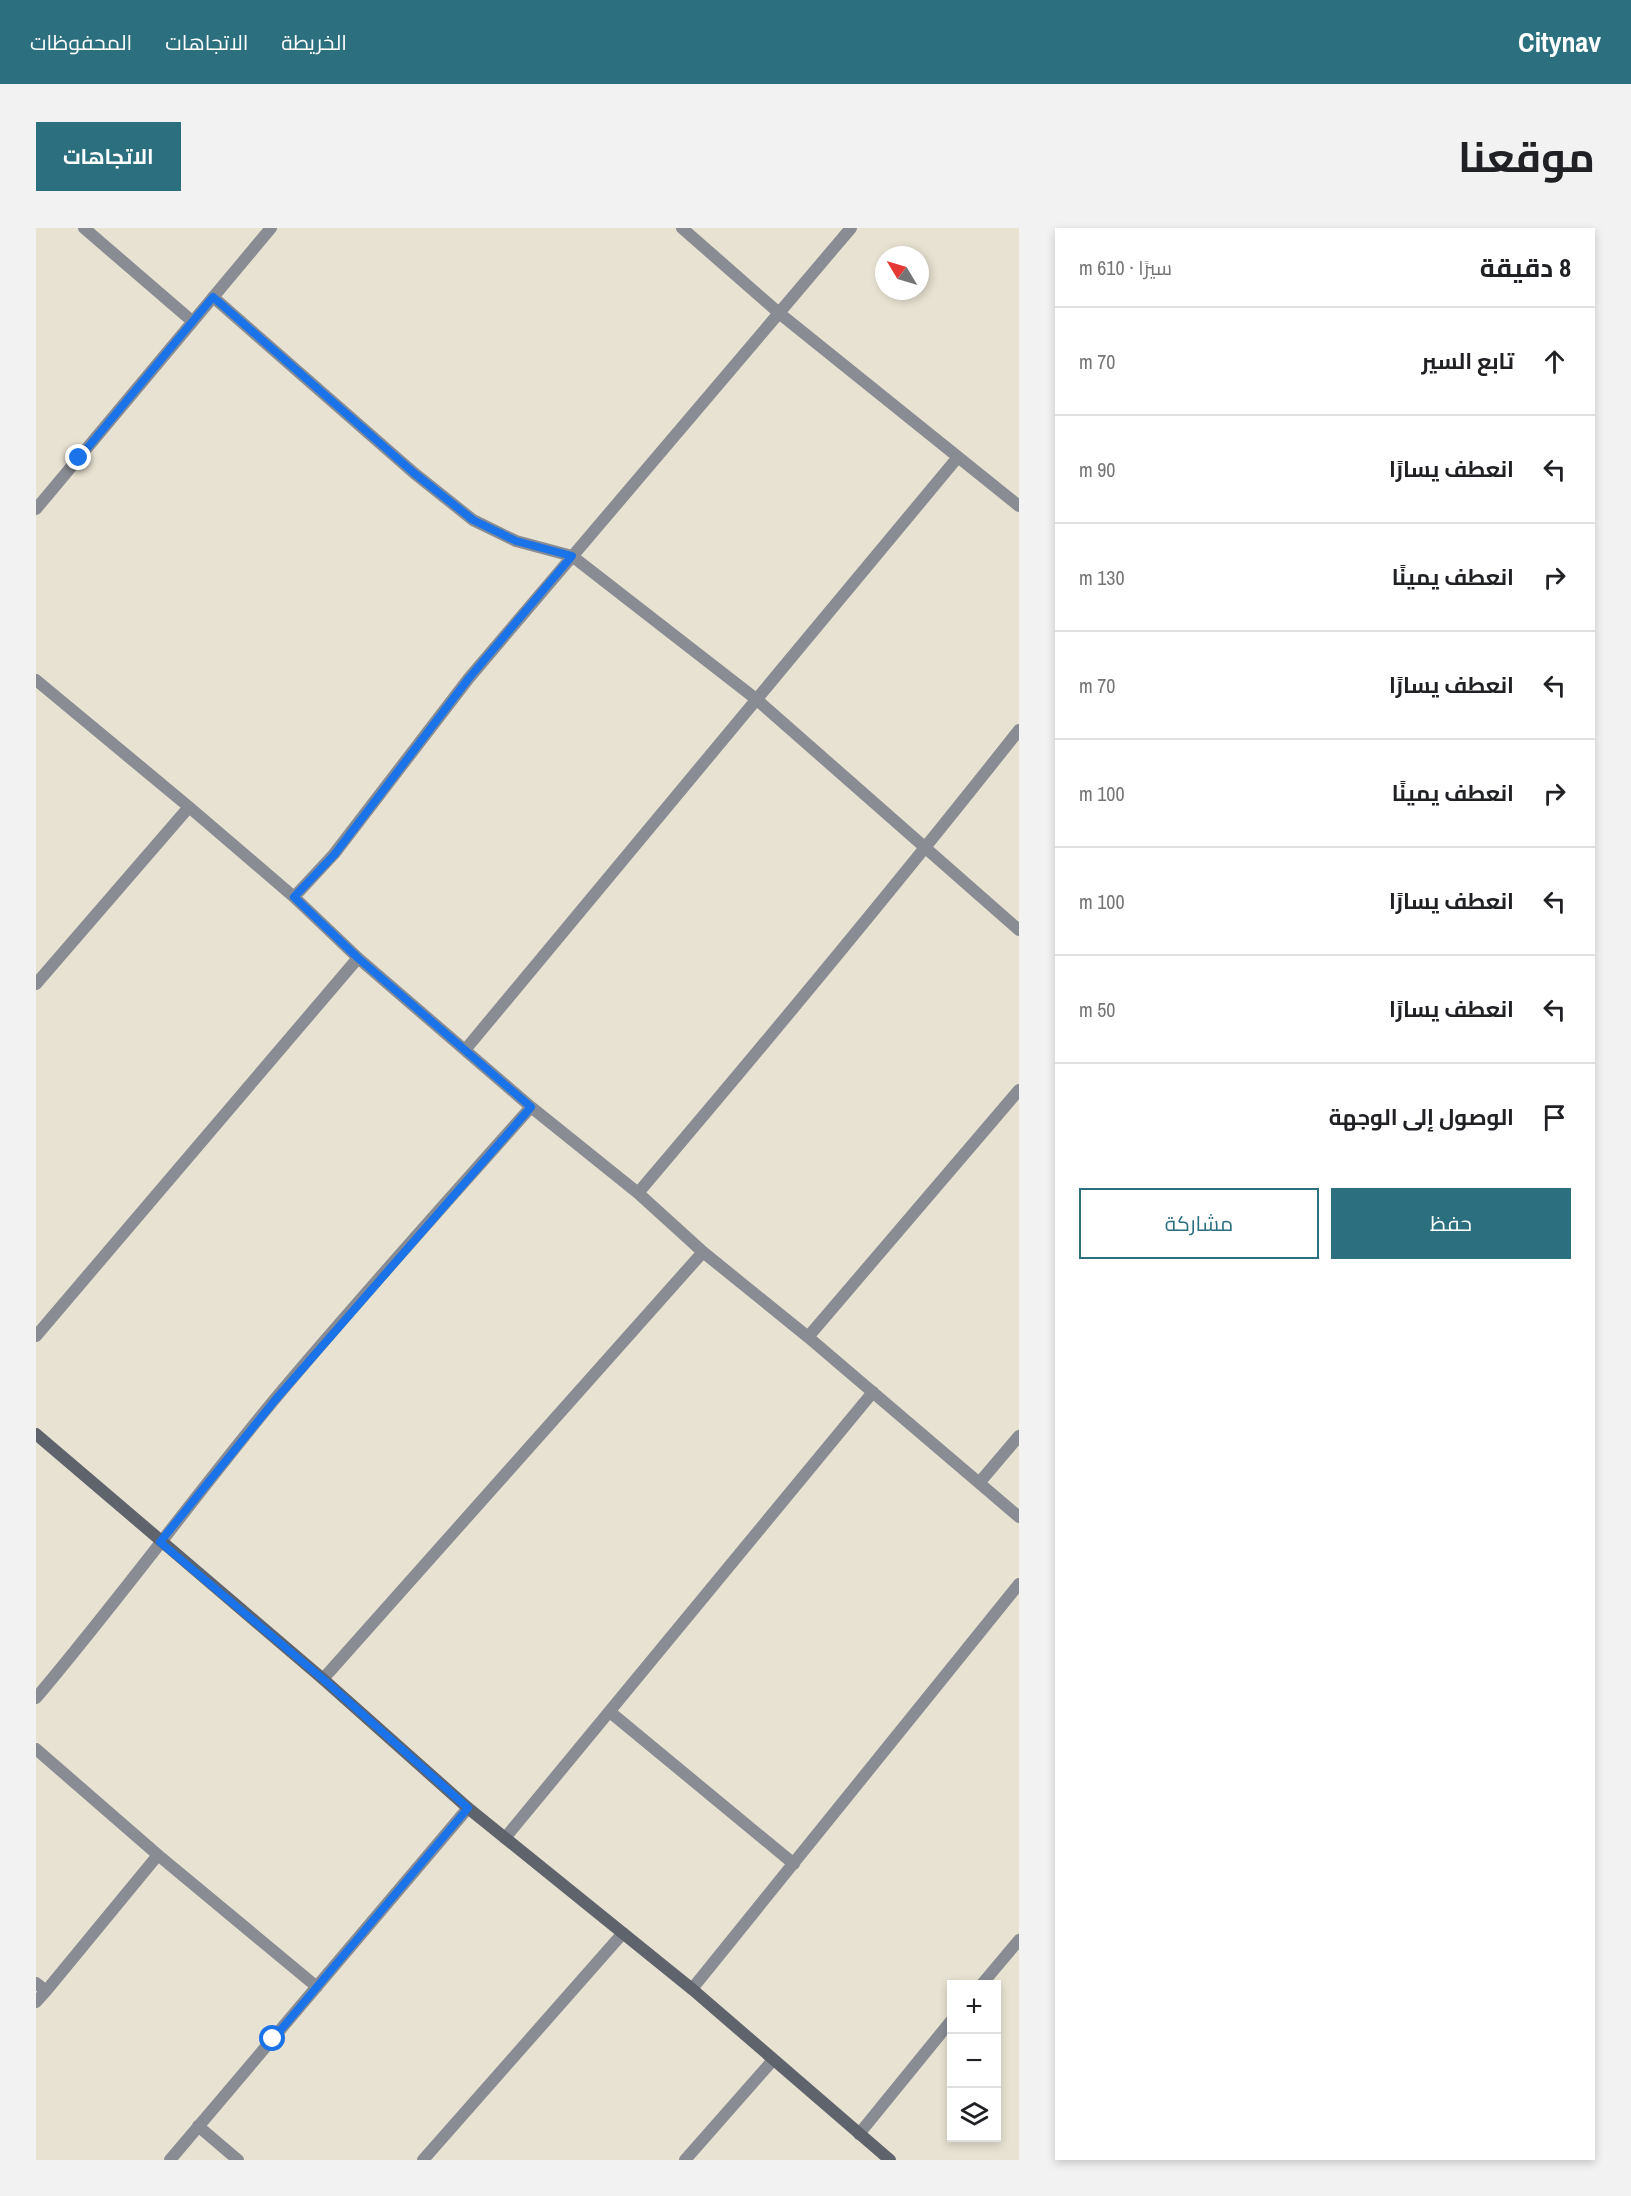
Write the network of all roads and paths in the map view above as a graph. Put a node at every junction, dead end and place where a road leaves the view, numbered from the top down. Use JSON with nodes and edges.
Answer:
{"nodes":[{"id":1,"x":84,"y":228,"type":"edge"},
{"id":2,"x":271,"y":228,"type":"edge"},
{"id":3,"x":682,"y":228,"type":"edge"},
{"id":4,"x":851,"y":228,"type":"edge"},
{"id":5,"x":213,"y":297,"type":"junction"},
{"id":6,"x":779,"y":313,"type":"junction"},
{"id":7,"x":192,"y":321,"type":"junction"},
{"id":8,"x":958,"y":457,"type":"junction"},
{"id":9,"x":1019,"y":506,"type":"edge"},
{"id":10,"x":36,"y":509,"type":"edge"},
{"id":11,"x":572,"y":556,"type":"junction"},
{"id":12,"x":36,"y":680,"type":"edge"},
{"id":13,"x":756,"y":699,"type":"junction"},
{"id":14,"x":1019,"y":730,"type":"edge"},
{"id":15,"x":189,"y":807,"type":"junction"},
{"id":16,"x":925,"y":849,"type":"junction"},
{"id":17,"x":294,"y":897,"type":"junction"},
{"id":18,"x":1019,"y":930,"type":"edge"},
{"id":19,"x":358,"y":958,"type":"junction"},
{"id":20,"x":36,"y":984,"type":"edge"},
{"id":21,"x":465,"y":1050,"type":"junction"},
{"id":22,"x":1019,"y":1090,"type":"edge"},
{"id":23,"x":531,"y":1107,"type":"junction"},
{"id":24,"x":638,"y":1193,"type":"junction"},
{"id":25,"x":703,"y":1252,"type":"junction"},
{"id":26,"x":36,"y":1336,"type":"edge"},
{"id":27,"x":808,"y":1337,"type":"junction"},
{"id":28,"x":873,"y":1392,"type":"junction"},
{"id":29,"x":36,"y":1434,"type":"edge"},
{"id":30,"x":1019,"y":1436,"type":"edge"},
{"id":31,"x":979,"y":1483,"type":"junction"},
{"id":32,"x":1019,"y":1517,"type":"edge"},
{"id":33,"x":160,"y":1542,"type":"junction"},
{"id":34,"x":1019,"y":1584,"type":"edge"},
{"id":35,"x":323,"y":1679,"type":"junction"},
{"id":36,"x":36,"y":1698,"type":"edge"},
{"id":37,"x":610,"y":1712,"type":"junction"},
{"id":38,"x":36,"y":1749,"type":"edge"},
{"id":39,"x":468,"y":1808,"type":"junction"},
{"id":40,"x":505,"y":1838,"type":"junction"},
{"id":41,"x":158,"y":1855,"type":"junction"},
{"id":42,"x":794,"y":1864,"type":"junction"},
{"id":43,"x":623,"y":1933,"type":"junction"},
{"id":44,"x":1019,"y":1940,"type":"edge"},
{"id":45,"x":985,"y":1980,"type":"edge"},
{"id":46,"x":41,"y":1987,"type":"edge"},
{"id":47,"x":317,"y":1987,"type":"junction"},
{"id":48,"x":692,"y":1989,"type":"junction"},
{"id":49,"x":36,"y":2002,"type":"edge"},
{"id":50,"x":947,"y":2026,"type":"edge"},
{"id":51,"x":773,"y":2060,"type":"junction"},
{"id":52,"x":198,"y":2126,"type":"junction"},
{"id":53,"x":859,"y":2134,"type":"junction"},
{"id":54,"x":170,"y":2160,"type":"edge"},
{"id":55,"x":238,"y":2160,"type":"edge"},
{"id":56,"x":423,"y":2160,"type":"edge"},
{"id":57,"x":685,"y":2160,"type":"edge"},
{"id":58,"x":890,"y":2160,"type":"edge"}],
"edges":[{"from":1,"to":7,"type":"street"},
{"from":2,"to":5,"type":"street"},
{"from":3,"to":6,"type":"street"},
{"from":4,"to":6,"type":"street"},
{"from":5,"to":7,"type":"street"},
{"from":5,"to":11,"type":"street"},
{"from":6,"to":8,"type":"street"},
{"from":6,"to":11,"type":"street"},
{"from":7,"to":10,"type":"street"},
{"from":8,"to":9,"type":"street"},
{"from":8,"to":13,"type":"street"},
{"from":11,"to":13,"type":"street"},
{"from":11,"to":17,"type":"street"},
{"from":12,"to":15,"type":"street"},
{"from":13,"to":16,"type":"street"},
{"from":13,"to":21,"type":"street"},
{"from":14,"to":16,"type":"street"},
{"from":15,"to":17,"type":"street"},
{"from":15,"to":20,"type":"street"},
{"from":16,"to":18,"type":"street"},
{"from":16,"to":24,"type":"street"},
{"from":17,"to":19,"type":"street"},
{"from":19,"to":21,"type":"street"},
{"from":19,"to":26,"type":"street"},
{"from":21,"to":23,"type":"street"},
{"from":22,"to":27,"type":"street"},
{"from":23,"to":24,"type":"street"},
{"from":23,"to":33,"type":"street"},
{"from":24,"to":25,"type":"street"},
{"from":25,"to":27,"type":"street"},
{"from":25,"to":35,"type":"street"},
{"from":27,"to":28,"type":"street"},
{"from":28,"to":31,"type":"street"},
{"from":28,"to":37,"type":"street"},
{"from":29,"to":33,"type":"main road"},
{"from":30,"to":31,"type":"street"},
{"from":31,"to":32,"type":"street"},
{"from":33,"to":35,"type":"main road"},
{"from":33,"to":36,"type":"street"},
{"from":34,"to":42,"type":"street"},
{"from":35,"to":39,"type":"main road"},
{"from":37,"to":40,"type":"street"},
{"from":37,"to":42,"type":"street"},
{"from":38,"to":41,"type":"street"},
{"from":39,"to":40,"type":"main road"},
{"from":39,"to":47,"type":"street"},
{"from":40,"to":43,"type":"main road"},
{"from":41,"to":46,"type":"street"},
{"from":41,"to":47,"type":"street"},
{"from":42,"to":48,"type":"street"},
{"from":43,"to":48,"type":"main road"},
{"from":43,"to":56,"type":"street"},
{"from":44,"to":45,"type":"street"},
{"from":46,"to":49,"type":"street"},
{"from":47,"to":52,"type":"street"},
{"from":48,"to":51,"type":"main road"},
{"from":50,"to":53,"type":"street"},
{"from":51,"to":53,"type":"main road"},
{"from":51,"to":57,"type":"street"},
{"from":52,"to":54,"type":"street"},
{"from":52,"to":55,"type":"street"},
{"from":53,"to":58,"type":"main road"}]}
